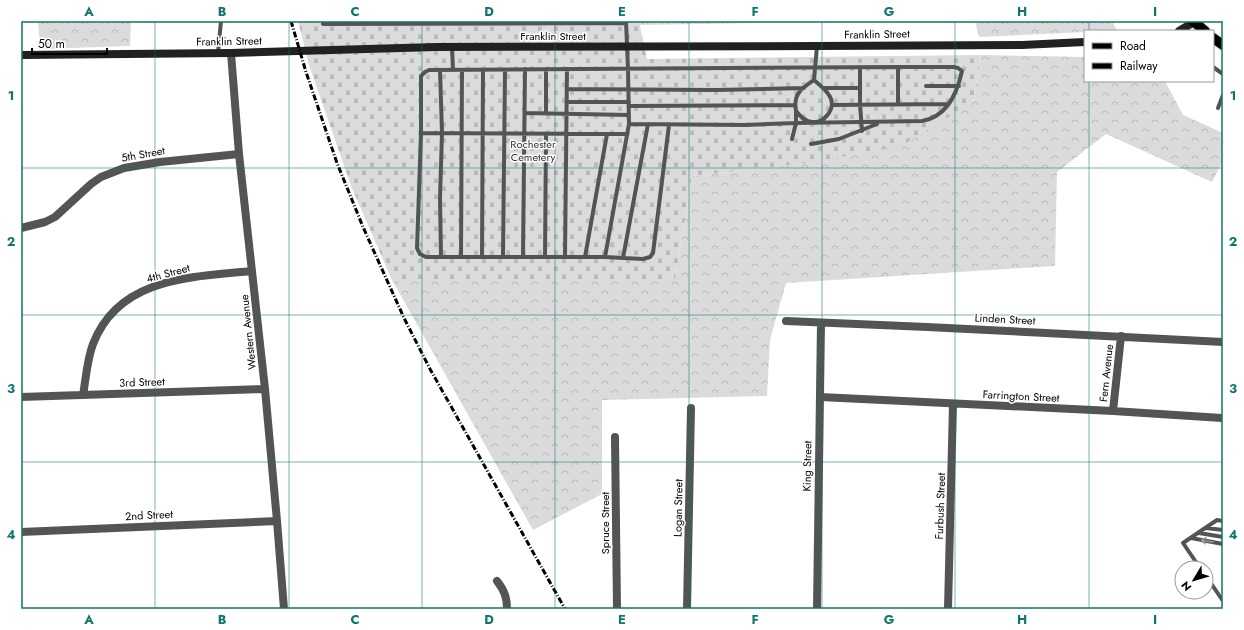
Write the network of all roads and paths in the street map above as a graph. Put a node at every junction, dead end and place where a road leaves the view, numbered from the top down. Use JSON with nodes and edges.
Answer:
{"nodes":[{"id":1,"x":222,"y":21,"type":"edge"},
{"id":2,"x":323,"y":21,"type":"edge"},
{"id":3,"x":1195,"y":21,"type":"edge"},
{"id":4,"x":361,"y":22,"type":"edge"},
{"id":5,"x":400,"y":22,"type":"edge"},
{"id":6,"x":420,"y":22,"type":"edge"},
{"id":7,"x":460,"y":22,"type":"edge"},
{"id":8,"x":498,"y":22,"type":"edge"},
{"id":9,"x":626,"y":22,"type":"edge"},
{"id":10,"x":1181,"y":30,"type":"edge"},
{"id":11,"x":1204,"y":30,"type":"edge"},
{"id":12,"x":1214,"y":39,"type":"edge"},
{"id":13,"x":1084,"y":42,"type":"edge"},
{"id":14,"x":1223,"y":45,"type":"edge"},
{"id":15,"x":627,"y":46,"type":"junction"},
{"id":16,"x":817,"y":46,"type":"junction"},
{"id":17,"x":452,"y":47,"type":"junction"},
{"id":18,"x":218,"y":53,"type":"junction"},
{"id":19,"x":231,"y":53,"type":"junction"},
{"id":20,"x":21,"y":55,"type":"edge"},
{"id":21,"x":816,"y":67,"type":"junction"},
{"id":22,"x":860,"y":67,"type":"junction"},
{"id":23,"x":898,"y":67,"type":"junction"},
{"id":24,"x":1214,"y":68,"type":"edge"},
{"id":25,"x":546,"y":69,"type":"junction"},
{"id":26,"x":567,"y":69,"type":"junction"},
{"id":27,"x":628,"y":69,"type":"junction"},
{"id":28,"x":440,"y":70,"type":"junction"},
{"id":29,"x":453,"y":70,"type":"junction"},
{"id":30,"x":462,"y":70,"type":"junction"},
{"id":31,"x":483,"y":70,"type":"junction"},
{"id":32,"x":505,"y":70,"type":"junction"},
{"id":33,"x":525,"y":70,"type":"junction"},
{"id":34,"x":1223,"y":74,"type":"edge"},
{"id":35,"x":814,"y":80,"type":"junction"},
{"id":36,"x":926,"y":86,"type":"dead end"},
{"id":37,"x":959,"y":86,"type":"junction"},
{"id":38,"x":804,"y":88,"type":"junction"},
{"id":39,"x":823,"y":88,"type":"junction"},
{"id":40,"x":860,"y":88,"type":"junction"},
{"id":41,"x":567,"y":89,"type":"junction"},
{"id":42,"x":629,"y":89,"type":"junction"},
{"id":43,"x":1223,"y":95,"type":"edge"},
{"id":44,"x":567,"y":102,"type":"junction"},
{"id":45,"x":629,"y":104,"type":"junction"},
{"id":46,"x":860,"y":104,"type":"junction"},
{"id":47,"x":898,"y":104,"type":"junction"},
{"id":48,"x":949,"y":104,"type":"junction"},
{"id":49,"x":832,"y":105,"type":"junction"},
{"id":50,"x":795,"y":106,"type":"junction"},
{"id":51,"x":1218,"y":108,"type":"dead end"},
{"id":52,"x":796,"y":112,"type":"junction"},
{"id":53,"x":524,"y":113,"type":"junction"},
{"id":54,"x":546,"y":113,"type":"junction"},
{"id":55,"x":567,"y":113,"type":"junction"},
{"id":56,"x":629,"y":115,"type":"junction"},
{"id":57,"x":861,"y":122,"type":"junction"},
{"id":58,"x":796,"y":123,"type":"junction"},
{"id":59,"x":813,"y":123,"type":"junction"},
{"id":60,"x":879,"y":123,"type":"junction"},
{"id":61,"x":629,"y":124,"type":"junction"},
{"id":62,"x":648,"y":124,"type":"junction"},
{"id":63,"x":669,"y":125,"type":"junction"},
{"id":64,"x":862,"y":131,"type":"junction"},
{"id":65,"x":421,"y":133,"type":"junction"},
{"id":66,"x":442,"y":133,"type":"junction"},
{"id":67,"x":461,"y":133,"type":"junction"},
{"id":68,"x":483,"y":133,"type":"junction"},
{"id":69,"x":505,"y":134,"type":"junction"},
{"id":70,"x":524,"y":134,"type":"junction"},
{"id":71,"x":546,"y":134,"type":"junction"},
{"id":72,"x":566,"y":134,"type":"junction"},
{"id":73,"x":607,"y":134,"type":"junction"},
{"id":74,"x":627,"y":134,"type":"junction"},
{"id":75,"x":792,"y":139,"type":"dead end"},
{"id":76,"x":811,"y":144,"type":"dead end"},
{"id":77,"x":239,"y":154,"type":"junction"},
{"id":78,"x":21,"y":228,"type":"edge"},
{"id":79,"x":441,"y":257,"type":"junction"},
{"id":80,"x":461,"y":257,"type":"junction"},
{"id":81,"x":482,"y":257,"type":"junction"},
{"id":82,"x":504,"y":257,"type":"junction"},
{"id":83,"x":523,"y":257,"type":"junction"},
{"id":84,"x":546,"y":257,"type":"junction"},
{"id":85,"x":565,"y":257,"type":"junction"},
{"id":86,"x":585,"y":257,"type":"junction"},
{"id":87,"x":605,"y":257,"type":"junction"},
{"id":88,"x":623,"y":258,"type":"junction"},
{"id":89,"x":252,"y":271,"type":"junction"},
{"id":90,"x":786,"y":321,"type":"dead end"},
{"id":91,"x":821,"y":322,"type":"junction"},
{"id":92,"x":1121,"y":336,"type":"junction"},
{"id":93,"x":1223,"y":342,"type":"edge"},
{"id":94,"x":265,"y":389,"type":"junction"},
{"id":95,"x":83,"y":395,"type":"junction"},
{"id":96,"x":21,"y":396,"type":"edge"},
{"id":97,"x":820,"y":397,"type":"junction"},
{"id":98,"x":953,"y":404,"type":"junction"},
{"id":99,"x":691,"y":408,"type":"dead end"},
{"id":100,"x":1114,"y":411,"type":"junction"},
{"id":101,"x":1222,"y":418,"type":"dead end"},
{"id":102,"x":615,"y":437,"type":"dead end"},
{"id":103,"x":277,"y":521,"type":"junction"},
{"id":104,"x":1223,"y":521,"type":"edge"},
{"id":105,"x":1206,"y":528,"type":"junction"},
{"id":106,"x":1223,"y":530,"type":"edge"},
{"id":107,"x":21,"y":532,"type":"edge"},
{"id":108,"x":1199,"y":533,"type":"junction"},
{"id":109,"x":1223,"y":537,"type":"edge"},
{"id":110,"x":1191,"y":538,"type":"junction"},
{"id":111,"x":1223,"y":544,"type":"edge"},
{"id":112,"x":1194,"y":560,"type":"edge"},
{"id":113,"x":497,"y":581,"type":"dead end"},
{"id":114,"x":1214,"y":588,"type":"edge"},
{"id":115,"x":1223,"y":601,"type":"edge"},
{"id":116,"x":284,"y":609,"type":"edge"},
{"id":117,"x":507,"y":609,"type":"edge"},
{"id":118,"x":616,"y":609,"type":"edge"},
{"id":119,"x":687,"y":609,"type":"edge"},
{"id":120,"x":817,"y":609,"type":"edge"},
{"id":121,"x":948,"y":609,"type":"edge"}],
"edges":[{"from":1,"to":18,"type":"lane"},
{"from":2,"to":4,"type":"lane"},
{"from":3,"to":10,"type":"street"},
{"from":3,"to":11,"type":"main road"},
{"from":4,"to":5,"type":"lane"},
{"from":5,"to":6,"type":"lane"},
{"from":6,"to":7,"type":"lane"},
{"from":7,"to":8,"type":"lane"},
{"from":8,"to":9,"type":"lane"},
{"from":9,"to":15,"type":"lane"},
{"from":12,"to":14,"type":"main road"},
{"from":13,"to":16,"type":"street","name":"Franklin Street"},
{"from":15,"to":16,"type":"street","name":"Franklin Street"},
{"from":15,"to":17,"type":"street","name":"Franklin Street"},
{"from":15,"to":27,"type":"lane"},
{"from":16,"to":21,"type":"lane"},
{"from":17,"to":19,"type":"street","name":"Franklin Street"},
{"from":17,"to":29,"type":"lane"},
{"from":18,"to":19,"type":"street","name":"Franklin Street"},
{"from":18,"to":20,"type":"street","name":"Franklin Street"},
{"from":19,"to":77,"type":"street","name":"Western Avenue"},
{"from":21,"to":22,"type":"lane"},
{"from":21,"to":27,"type":"lane"},
{"from":21,"to":35,"type":"lane"},
{"from":22,"to":23,"type":"lane"},
{"from":22,"to":40,"type":"lane"},
{"from":23,"to":37,"type":"lane"},
{"from":23,"to":47,"type":"lane"},
{"from":24,"to":34,"type":"lane"},
{"from":25,"to":26,"type":"lane"},
{"from":25,"to":33,"type":"lane"},
{"from":25,"to":54,"type":"lane"},
{"from":26,"to":27,"type":"lane"},
{"from":26,"to":41,"type":"lane"},
{"from":27,"to":42,"type":"lane"},
{"from":28,"to":29,"type":"lane"},
{"from":28,"to":65,"type":"lane"},
{"from":28,"to":66,"type":"lane"},
{"from":29,"to":30,"type":"lane"},
{"from":30,"to":31,"type":"lane"},
{"from":30,"to":67,"type":"lane"},
{"from":31,"to":32,"type":"lane"},
{"from":31,"to":68,"type":"lane"},
{"from":32,"to":33,"type":"lane"},
{"from":32,"to":69,"type":"lane"},
{"from":33,"to":53,"type":"lane"},
{"from":35,"to":38,"type":"lane"},
{"from":35,"to":39,"type":"lane"},
{"from":36,"to":37,"type":"lane"},
{"from":37,"to":48,"type":"lane"},
{"from":38,"to":42,"type":"lane"},
{"from":38,"to":50,"type":"lane"},
{"from":39,"to":40,"type":"lane"},
{"from":39,"to":49,"type":"lane"},
{"from":40,"to":46,"type":"lane"},
{"from":41,"to":42,"type":"lane"},
{"from":41,"to":44,"type":"lane"},
{"from":42,"to":45,"type":"lane"},
{"from":43,"to":51,"type":"lane"},
{"from":44,"to":45,"type":"lane"},
{"from":44,"to":55,"type":"lane"},
{"from":45,"to":50,"type":"lane"},
{"from":45,"to":56,"type":"lane"},
{"from":46,"to":47,"type":"lane"},
{"from":46,"to":49,"type":"lane"},
{"from":46,"to":57,"type":"lane"},
{"from":47,"to":48,"type":"lane"},
{"from":48,"to":60,"type":"lane"},
{"from":49,"to":59,"type":"lane"},
{"from":50,"to":52,"type":"lane"},
{"from":52,"to":58,"type":"lane"},
{"from":52,"to":59,"type":"lane"},
{"from":53,"to":54,"type":"lane"},
{"from":53,"to":70,"type":"lane"},
{"from":54,"to":55,"type":"lane"},
{"from":55,"to":56,"type":"lane"},
{"from":55,"to":72,"type":"lane"},
{"from":56,"to":61,"type":"lane"},
{"from":57,"to":59,"type":"lane"},
{"from":57,"to":60,"type":"lane"},
{"from":57,"to":64,"type":"lane"},
{"from":58,"to":59,"type":"lane"},
{"from":58,"to":63,"type":"lane"},
{"from":58,"to":75,"type":"lane"},
{"from":60,"to":64,"type":"lane"},
{"from":61,"to":62,"type":"lane"},
{"from":61,"to":74,"type":"lane"},
{"from":62,"to":63,"type":"lane"},
{"from":62,"to":88,"type":"lane"},
{"from":63,"to":88,"type":"lane"},
{"from":64,"to":76,"type":"lane"},
{"from":65,"to":66,"type":"lane"},
{"from":65,"to":79,"type":"lane"},
{"from":66,"to":67,"type":"lane"},
{"from":66,"to":79,"type":"lane"},
{"from":67,"to":68,"type":"lane"},
{"from":67,"to":80,"type":"lane"},
{"from":68,"to":69,"type":"lane"},
{"from":68,"to":81,"type":"lane"},
{"from":69,"to":70,"type":"lane"},
{"from":69,"to":82,"type":"lane"},
{"from":70,"to":71,"type":"lane"},
{"from":70,"to":83,"type":"lane"},
{"from":71,"to":72,"type":"lane"},
{"from":71,"to":84,"type":"lane"},
{"from":72,"to":73,"type":"lane"},
{"from":72,"to":85,"type":"lane"},
{"from":73,"to":74,"type":"lane"},
{"from":73,"to":86,"type":"lane"},
{"from":74,"to":87,"type":"lane"},
{"from":77,"to":78,"type":"street","name":"5th Street"},
{"from":77,"to":89,"type":"street","name":"Western Avenue"},
{"from":79,"to":80,"type":"lane"},
{"from":80,"to":81,"type":"lane"},
{"from":81,"to":82,"type":"lane"},
{"from":82,"to":83,"type":"lane"},
{"from":83,"to":84,"type":"lane"},
{"from":84,"to":85,"type":"lane"},
{"from":85,"to":86,"type":"lane"},
{"from":86,"to":87,"type":"lane"},
{"from":87,"to":88,"type":"lane"},
{"from":89,"to":94,"type":"street","name":"Western Avenue"},
{"from":89,"to":95,"type":"street","name":"4th Street"},
{"from":90,"to":91,"type":"street","name":"Linden Street"},
{"from":91,"to":92,"type":"street","name":"Linden Street"},
{"from":91,"to":97,"type":"street","name":"King Street"},
{"from":92,"to":93,"type":"street","name":"Linden Street"},
{"from":92,"to":100,"type":"street","name":"Fern Avenue"},
{"from":94,"to":95,"type":"street","name":"3rd Street"},
{"from":94,"to":103,"type":"street","name":"Western Avenue"},
{"from":95,"to":96,"type":"street","name":"3rd Street"},
{"from":97,"to":98,"type":"street","name":"Farrington Street"},
{"from":97,"to":120,"type":"street","name":"King Street"},
{"from":98,"to":100,"type":"street","name":"Farrington Street"},
{"from":98,"to":121,"type":"street","name":"Furbush Street"},
{"from":99,"to":119,"type":"street","name":"Logan Street"},
{"from":100,"to":101,"type":"street","name":"Farrington Street"},
{"from":102,"to":118,"type":"street","name":"Spruce Street"},
{"from":103,"to":107,"type":"street","name":"2nd Street"},
{"from":103,"to":116,"type":"street","name":"Western Avenue"},
{"from":104,"to":105,"type":"lane"},
{"from":105,"to":106,"type":"lane"},
{"from":105,"to":108,"type":"lane"},
{"from":108,"to":109,"type":"lane"},
{"from":108,"to":110,"type":"lane"},
{"from":111,"to":110,"type":"lane","one_way":true},
{"from":110,"to":112,"type":"lane"},
{"from":113,"to":117,"type":"street"},
{"from":114,"to":115,"type":"lane"}]}
